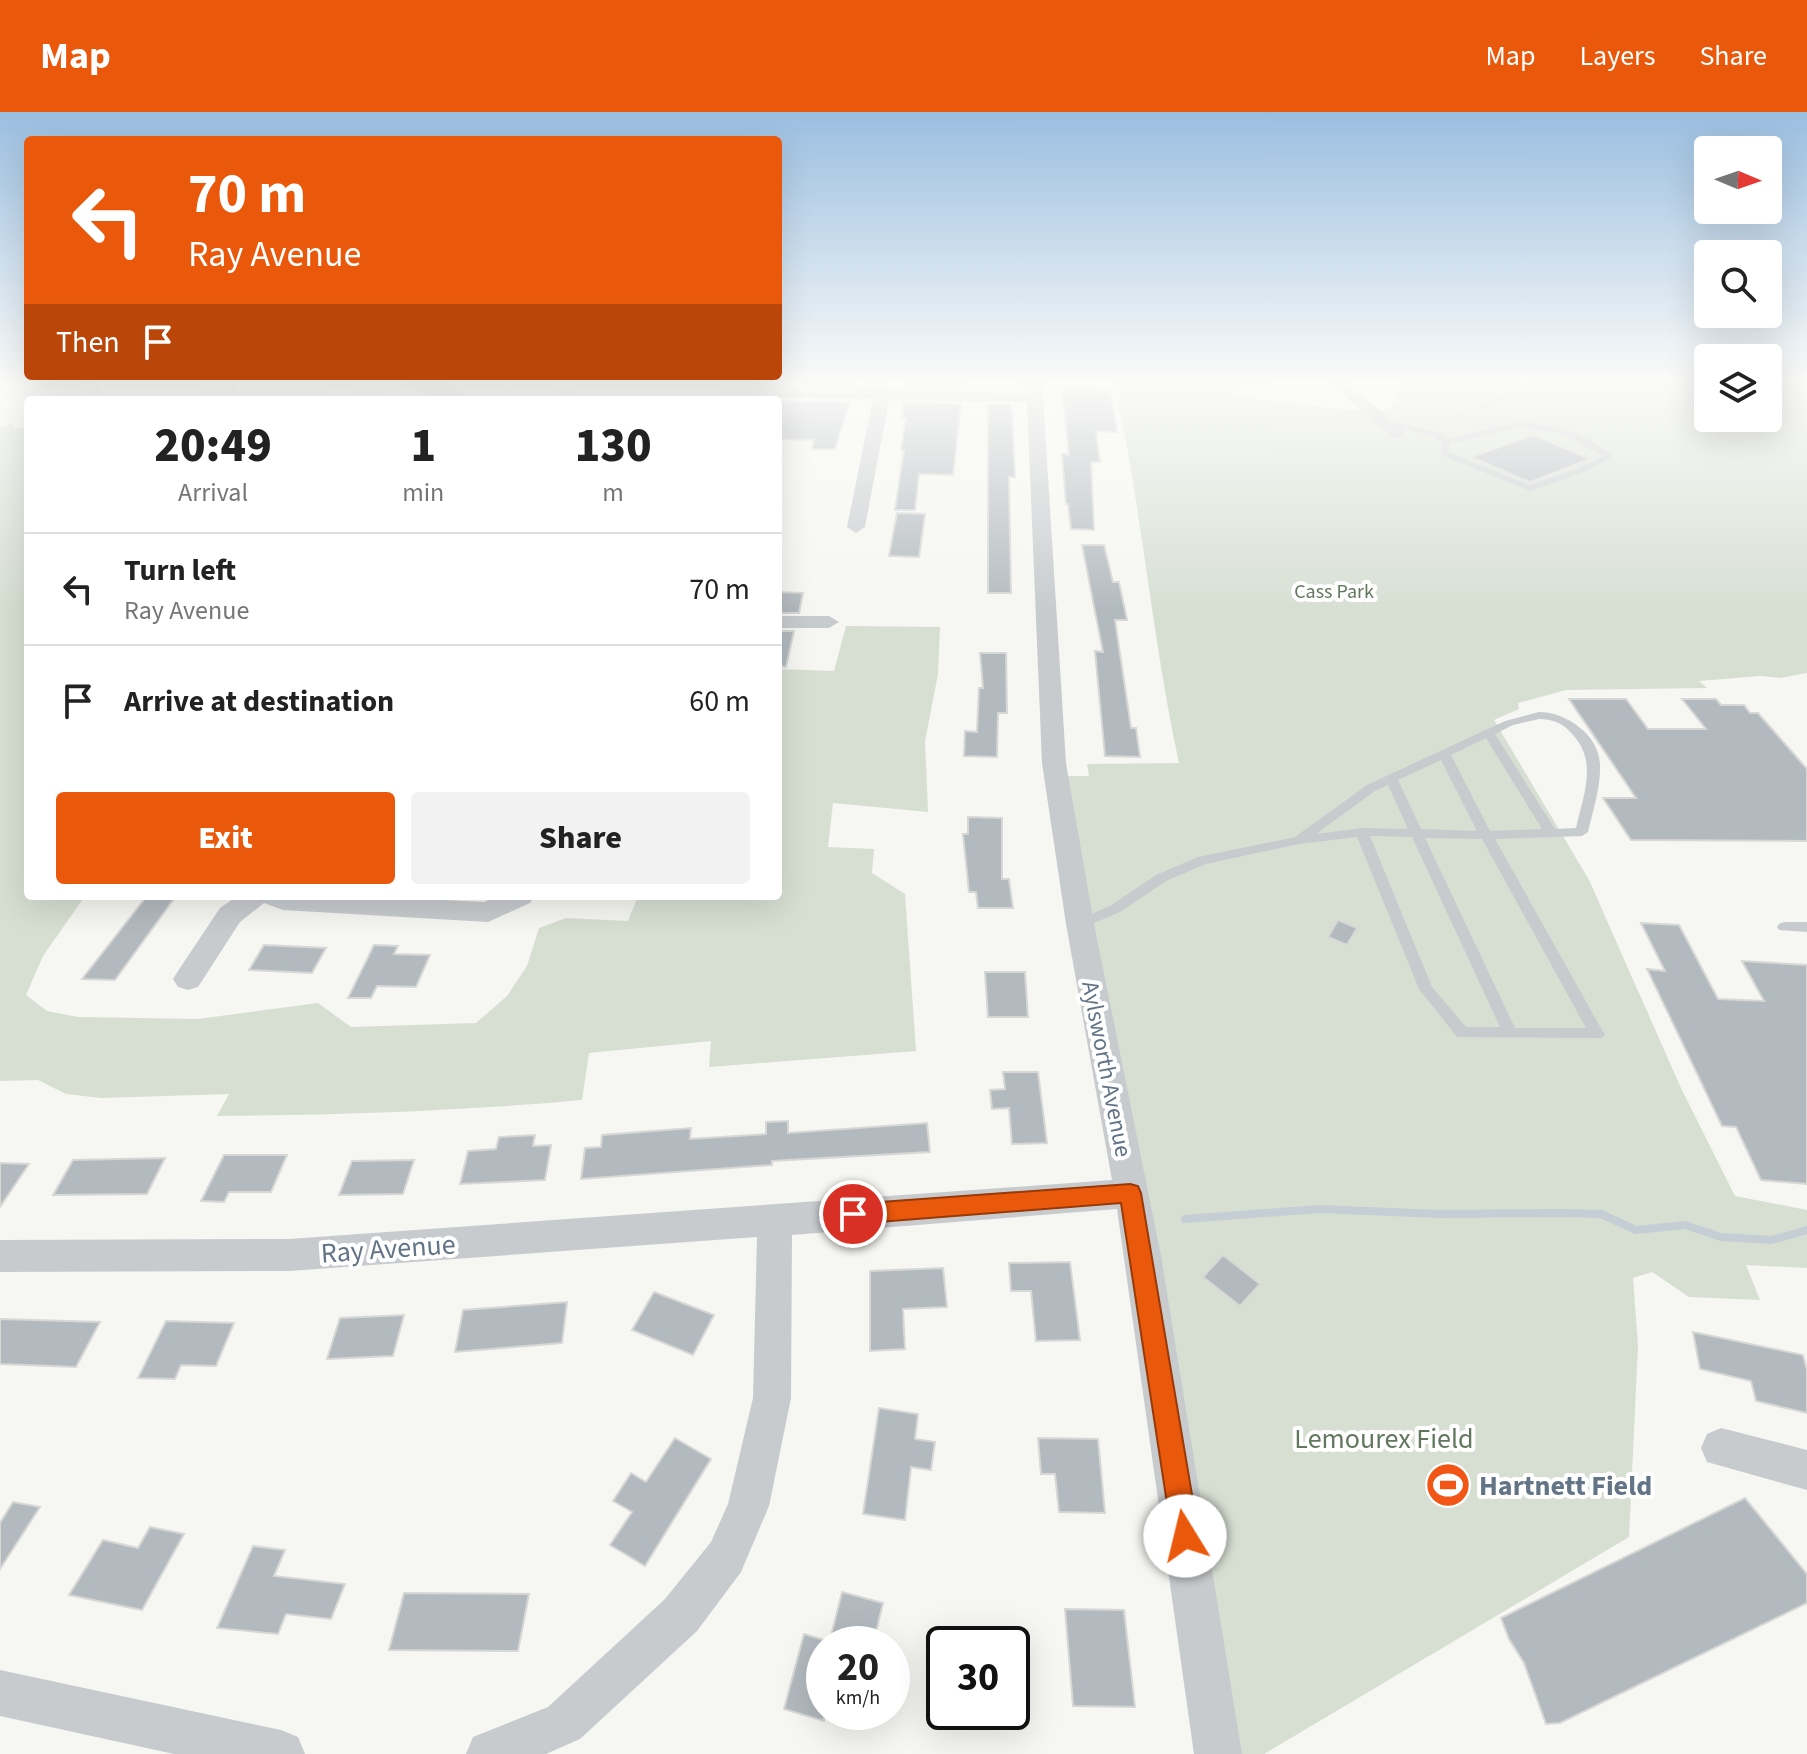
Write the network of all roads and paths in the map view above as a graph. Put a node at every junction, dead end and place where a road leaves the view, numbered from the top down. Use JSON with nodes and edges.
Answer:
{"nodes":[{"id":1,"x":867,"y":458,"type":"edge"},
{"id":2,"x":1038,"y":458,"type":"edge"},
{"id":3,"x":1455,"y":458,"type":"edge"},
{"id":4,"x":1606,"y":458,"type":"edge"},
{"id":5,"x":856,"y":527,"type":"dead end"},
{"id":6,"x":782,"y":622,"type":"edge"},
{"id":7,"x":829,"y":622,"type":"dead end"},
{"id":8,"x":1488,"y":733,"type":"junction"},
{"id":9,"x":1444,"y":754,"type":"junction"},
{"id":10,"x":1391,"y":779,"type":"junction"},
{"id":11,"x":1362,"y":832,"type":"junction"},
{"id":12,"x":1551,"y":833,"type":"junction"},
{"id":13,"x":1416,"y":834,"type":"junction"},
{"id":14,"x":1486,"y":835,"type":"junction"},
{"id":15,"x":1299,"y":840,"type":"junction"},
{"id":16,"x":250,"y":900,"type":"edge"},
{"id":17,"x":281,"y":900,"type":"edge"},
{"id":18,"x":512,"y":900,"type":"edge"},
{"id":19,"x":1080,"y":924,"type":"junction"},
{"id":20,"x":1784,"y":927,"type":"dead end"},
{"id":21,"x":1807,"y":927,"type":"edge"},
{"id":22,"x":188,"y":979,"type":"dead end"},
{"id":23,"x":1510,"y":1033,"type":"junction"},
{"id":24,"x":1130,"y":1193,"type":"junction"},
{"id":25,"x":775,"y":1221,"type":"junction"},
{"id":26,"x":0,"y":1256,"type":"edge"},
{"id":27,"x":1721,"y":1448,"type":"dead end"},
{"id":28,"x":1807,"y":1470,"type":"edge"},
{"id":29,"x":0,"y":1693,"type":"edge"},
{"id":30,"x":281,"y":1754,"type":"edge"},
{"id":31,"x":490,"y":1754,"type":"edge"},
{"id":32,"x":1218,"y":1754,"type":"edge"}],
"edges":[{"from":1,"to":5,"type":"street"},
{"from":2,"to":19,"type":"street","name":"Aylsworth Avenue"},
{"from":3,"to":4,"type":"lane"},
{"from":6,"to":7,"type":"street"},
{"from":8,"to":9,"type":"lane"},
{"from":8,"to":12,"type":"lane"},
{"from":8,"to":12,"type":"lane"},
{"from":9,"to":10,"type":"lane"},
{"from":9,"to":14,"type":"lane"},
{"from":10,"to":13,"type":"lane"},
{"from":10,"to":15,"type":"lane"},
{"from":11,"to":13,"type":"lane"},
{"from":11,"to":15,"type":"lane"},
{"from":11,"to":23,"type":"lane"},
{"from":12,"to":14,"type":"lane"},
{"from":13,"to":14,"type":"lane"},
{"from":13,"to":23,"type":"lane"},
{"from":14,"to":23,"type":"lane"},
{"from":15,"to":19,"type":"lane"},
{"from":16,"to":22,"type":"street"},
{"from":17,"to":18,"type":"street"},
{"from":19,"to":24,"type":"street","name":"Aylsworth Avenue"},
{"from":20,"to":21,"type":"lane"},
{"from":24,"to":25,"type":"street","name":"Ray Avenue"},
{"from":24,"to":32,"type":"street","name":"Aylsworth Avenue"},
{"from":25,"to":26,"type":"street","name":"Ray Avenue"},
{"from":25,"to":31,"type":"street"},
{"from":27,"to":28,"type":"street"},
{"from":29,"to":30,"type":"street"}]}
